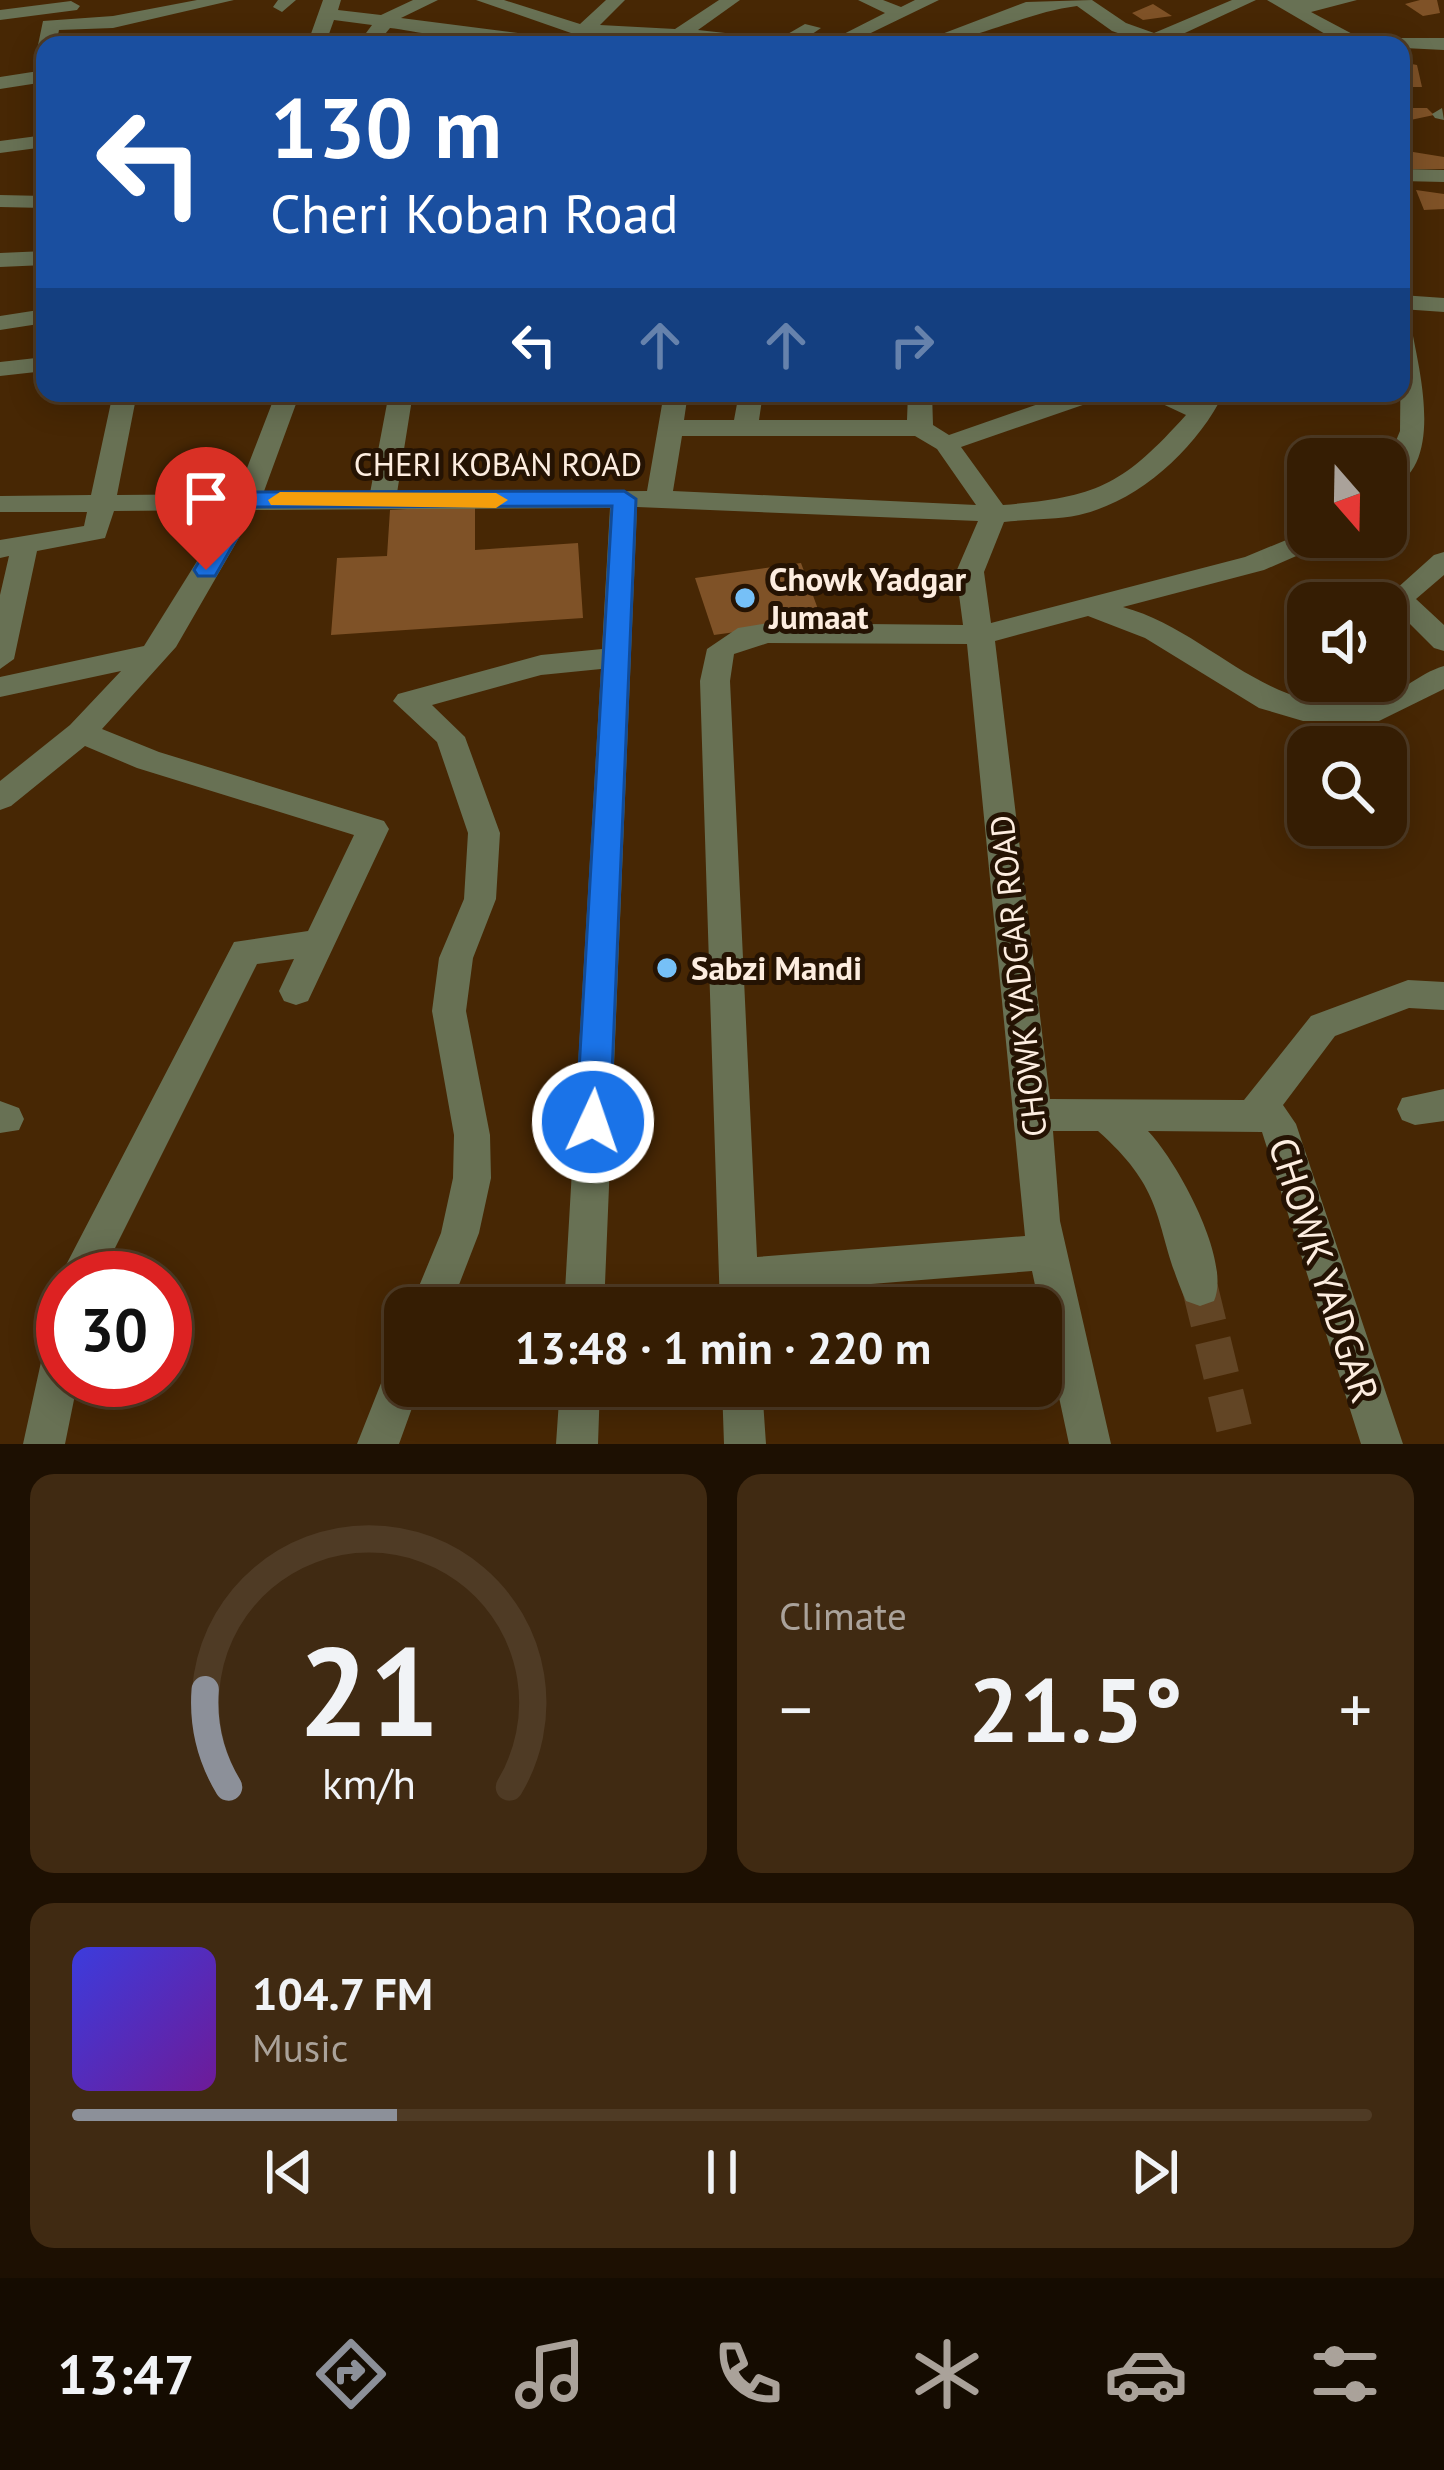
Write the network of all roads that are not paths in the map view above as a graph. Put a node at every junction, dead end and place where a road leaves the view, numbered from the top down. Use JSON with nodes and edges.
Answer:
{"nodes":[{"id":1,"x":126,"y":0,"type":"edge"},
{"id":2,"x":429,"y":0,"type":"edge"},
{"id":3,"x":476,"y":0,"type":"edge"},
{"id":4,"x":485,"y":0,"type":"edge"},
{"id":5,"x":616,"y":0,"type":"edge"},
{"id":6,"x":731,"y":0,"type":"edge"},
{"id":7,"x":867,"y":0,"type":"edge"},
{"id":8,"x":929,"y":0,"type":"edge"},
{"id":9,"x":1081,"y":0,"type":"edge"},
{"id":10,"x":1247,"y":0,"type":"edge"},
{"id":11,"x":1348,"y":0,"type":"edge"},
{"id":12,"x":224,"y":3,"type":"edge"},
{"id":13,"x":1284,"y":4,"type":"edge"},
{"id":14,"x":329,"y":7,"type":"edge"},
{"id":15,"x":901,"y":13,"type":"junction"},
{"id":16,"x":0,"y":15,"type":"edge"},
{"id":17,"x":141,"y":18,"type":"junction"},
{"id":18,"x":388,"y":19,"type":"junction"},
{"id":19,"x":106,"y":22,"type":"junction"},
{"id":20,"x":49,"y":26,"type":"edge"},
{"id":21,"x":447,"y":28,"type":"junction"},
{"id":22,"x":812,"y":28,"type":"dead end"},
{"id":23,"x":680,"y":34,"type":"junction"},
{"id":24,"x":104,"y":36,"type":"edge"},
{"id":25,"x":138,"y":36,"type":"edge"},
{"id":26,"x":319,"y":36,"type":"edge"},
{"id":27,"x":374,"y":36,"type":"edge"},
{"id":28,"x":439,"y":36,"type":"edge"},
{"id":29,"x":530,"y":36,"type":"edge"},
{"id":30,"x":563,"y":36,"type":"edge"},
{"id":31,"x":576,"y":36,"type":"edge"},
{"id":32,"x":644,"y":36,"type":"edge"},
{"id":33,"x":676,"y":36,"type":"edge"},
{"id":34,"x":720,"y":36,"type":"edge"},
{"id":35,"x":797,"y":36,"type":"edge"},
{"id":36,"x":851,"y":36,"type":"edge"},
{"id":37,"x":947,"y":36,"type":"edge"},
{"id":38,"x":1136,"y":36,"type":"edge"},
{"id":39,"x":1162,"y":36,"type":"edge"},
{"id":40,"x":1342,"y":36,"type":"edge"},
{"id":41,"x":1410,"y":44,"type":"edge"},
{"id":42,"x":1444,"y":44,"type":"edge"},
{"id":43,"x":36,"y":77,"type":"edge"},
{"id":44,"x":0,"y":82,"type":"edge"},
{"id":45,"x":36,"y":141,"type":"edge"},
{"id":46,"x":0,"y":147,"type":"edge"},
{"id":47,"x":1410,"y":176,"type":"edge"},
{"id":48,"x":1444,"y":176,"type":"edge"},
{"id":49,"x":0,"y":202,"type":"edge"},
{"id":50,"x":36,"y":202,"type":"edge"},
{"id":51,"x":36,"y":258,"type":"edge"},
{"id":52,"x":0,"y":260,"type":"edge"},
{"id":53,"x":1410,"y":303,"type":"edge"},
{"id":54,"x":1444,"y":305,"type":"edge"},
{"id":55,"x":36,"y":317,"type":"edge"},
{"id":56,"x":0,"y":323,"type":"edge"},
{"id":57,"x":36,"y":365,"type":"edge"},
{"id":58,"x":0,"y":369,"type":"edge"},
{"id":59,"x":123,"y":402,"type":"edge"},
{"id":60,"x":285,"y":402,"type":"edge"},
{"id":61,"x":399,"y":402,"type":"edge"},
{"id":62,"x":675,"y":402,"type":"edge"},
{"id":63,"x":749,"y":402,"type":"edge"},
{"id":64,"x":920,"y":402,"type":"edge"},
{"id":65,"x":1068,"y":402,"type":"edge"},
{"id":66,"x":1409,"y":402,"type":"edge"},
{"id":67,"x":1207,"y":403,"type":"edge"},
{"id":68,"x":1415,"y":427,"type":"junction"},
{"id":69,"x":671,"y":428,"type":"junction"},
{"id":70,"x":745,"y":428,"type":"junction"},
{"id":71,"x":920,"y":428,"type":"junction"},
{"id":72,"x":1444,"y":433,"type":"edge"},
{"id":73,"x":946,"y":444,"type":"junction"},
{"id":74,"x":1407,"y":458,"type":"edge"},
{"id":75,"x":624,"y":499,"type":"junction"},
{"id":76,"x":659,"y":499,"type":"junction"},
{"id":77,"x":248,"y":500,"type":"junction"},
{"id":78,"x":100,"y":502,"type":"junction"},
{"id":79,"x":382,"y":502,"type":"junction"},
{"id":80,"x":0,"y":504,"type":"edge"},
{"id":81,"x":996,"y":514,"type":"junction"},
{"id":82,"x":12,"y":547,"type":"edge"},
{"id":83,"x":1287,"y":550,"type":"edge"},
{"id":84,"x":1444,"y":561,"type":"edge"},
{"id":85,"x":1091,"y":608,"type":"junction"},
{"id":86,"x":980,"y":635,"type":"junction"},
{"id":87,"x":1444,"y":641,"type":"edge"},
{"id":88,"x":153,"y":654,"type":"junction"},
{"id":89,"x":616,"y":658,"type":"junction"},
{"id":90,"x":0,"y":659,"type":"edge"},
{"id":91,"x":1444,"y":676,"type":"edge"},
{"id":92,"x":0,"y":687,"type":"edge"},
{"id":93,"x":81,"y":734,"type":"junction"},
{"id":94,"x":0,"y":798,"type":"edge"},
{"id":95,"x":319,"y":943,"type":"junction"},
{"id":96,"x":296,"y":991,"type":"dead end"},
{"id":97,"x":1444,"y":996,"type":"edge"},
{"id":98,"x":1104,"y":1114,"type":"junction"},
{"id":99,"x":1256,"y":1114,"type":"junction"},
{"id":100,"x":1034,"y":1115,"type":"junction"},
{"id":101,"x":94,"y":1251,"type":"edge"},
{"id":102,"x":1048,"y":1252,"type":"junction"},
{"id":103,"x":439,"y":1287,"type":"edge"},
{"id":104,"x":585,"y":1287,"type":"edge"},
{"id":105,"x":739,"y":1287,"type":"edge"},
{"id":106,"x":784,"y":1287,"type":"edge"},
{"id":107,"x":1200,"y":1288,"type":"tunnel mouth"},
{"id":108,"x":52,"y":1407,"type":"edge"},
{"id":109,"x":392,"y":1407,"type":"edge"},
{"id":110,"x":579,"y":1407,"type":"edge"},
{"id":111,"x":743,"y":1407,"type":"edge"},
{"id":112,"x":44,"y":1444,"type":"edge"},
{"id":113,"x":378,"y":1444,"type":"edge"},
{"id":114,"x":577,"y":1444,"type":"edge"},
{"id":115,"x":745,"y":1444,"type":"edge"},
{"id":116,"x":1090,"y":1444,"type":"edge"},
{"id":117,"x":1382,"y":1444,"type":"edge"}],
"edges":[{"from":1,"to":20,"type":"street"},
{"from":2,"to":18,"type":"street"},
{"from":3,"to":21,"type":"street"},
{"from":4,"to":30,"type":"street"},
{"from":5,"to":31,"type":"street"},
{"from":6,"to":23,"type":"street"},
{"from":7,"to":15,"type":"street"},
{"from":8,"to":15,"type":"street"},
{"from":9,"to":37,"type":"street"},
{"from":9,"to":38,"type":"street"},
{"from":10,"to":39,"type":"street"},
{"from":11,"to":13,"type":"street"},
{"from":12,"to":17,"type":"street"},
{"from":13,"to":40,"type":"street"},
{"from":14,"to":18,"type":"street"},
{"from":14,"to":26,"type":"street"},
{"from":15,"to":36,"type":"street"},
{"from":16,"to":20,"type":"street"},
{"from":17,"to":19,"type":"street"},
{"from":17,"to":25,"type":"street"},
{"from":18,"to":21,"type":"street"},
{"from":18,"to":27,"type":"street"},
{"from":19,"to":20,"type":"street"},
{"from":19,"to":24,"type":"street"},
{"from":21,"to":28,"type":"street"},
{"from":21,"to":29,"type":"street"},
{"from":22,"to":35,"type":"street"},
{"from":23,"to":32,"type":"street"},
{"from":23,"to":33,"type":"street"},
{"from":23,"to":34,"type":"street"},
{"from":41,"to":42,"type":"street"},
{"from":43,"to":44,"type":"street"},
{"from":45,"to":46,"type":"street"},
{"from":47,"to":48,"type":"street"},
{"from":49,"to":50,"type":"street"},
{"from":51,"to":52,"type":"street"},
{"from":53,"to":54,"type":"street"},
{"from":55,"to":56,"type":"street"},
{"from":57,"to":58,"type":"street"},
{"from":59,"to":78,"type":"street"},
{"from":60,"to":77,"type":"street"},
{"from":61,"to":79,"type":"street"},
{"from":62,"to":69,"type":"street"},
{"from":63,"to":70,"type":"street"},
{"from":64,"to":71,"type":"street"},
{"from":65,"to":73,"type":"street"},
{"from":66,"to":68,"type":"street"},
{"from":67,"to":81,"type":"street","name":"CHERI KOBAN ROAD"},
{"from":68,"to":72,"type":"street"},
{"from":68,"to":74,"type":"street"},
{"from":69,"to":70,"type":"street"},
{"from":69,"to":76,"type":"street"},
{"from":70,"to":71,"type":"street"},
{"from":71,"to":73,"type":"street"},
{"from":73,"to":81,"type":"street"},
{"from":75,"to":76,"type":"street","name":"CHERI KOBAN ROAD"},
{"from":75,"to":79,"type":"street","name":"CHERI KOBAN ROAD"},
{"from":75,"to":89,"type":"street"},
{"from":76,"to":81,"type":"street","name":"CHERI KOBAN ROAD"},
{"from":77,"to":78,"type":"street","name":"CHERI KOBAN ROAD"},
{"from":77,"to":79,"type":"street","name":"CHERI KOBAN ROAD"},
{"from":77,"to":88,"type":"street"},
{"from":78,"to":80,"type":"street","name":"CHERI KOBAN ROAD"},
{"from":78,"to":82,"type":"street"},
{"from":81,"to":86,"type":"street","name":"CHOWK YADGAR ROAD"},
{"from":82,"to":90,"type":"street"},
{"from":83,"to":85,"type":"street"},
{"from":84,"to":87,"type":"street"},
{"from":85,"to":86,"type":"street"},
{"from":85,"to":91,"type":"street"},
{"from":86,"to":100,"type":"street","name":"CHOWK YADGAR ROAD"},
{"from":86,"to":105,"type":"street"},
{"from":88,"to":92,"type":"street"},
{"from":88,"to":93,"type":"street"},
{"from":89,"to":103,"type":"street"},
{"from":89,"to":104,"type":"street"},
{"from":93,"to":94,"type":"street"},
{"from":93,"to":95,"type":"street"},
{"from":95,"to":96,"type":"street"},
{"from":95,"to":101,"type":"street"},
{"from":97,"to":99,"type":"street"},
{"from":98,"to":99,"type":"street","name":"CHOWK YADGAR"},
{"from":98,"to":100,"type":"street","name":"CHOWK YADGAR"},
{"from":98,"to":107,"type":"street"},
{"from":99,"to":117,"type":"street","name":"CHOWK YADGAR"},
{"from":100,"to":102,"type":"street","name":"CHOWK YADGAR ROAD"},
{"from":102,"to":106,"type":"street"},
{"from":102,"to":116,"type":"street","name":"CHOWK YADGAR ROAD"},
{"from":108,"to":112,"type":"street"},
{"from":109,"to":113,"type":"street"},
{"from":110,"to":114,"type":"street"},
{"from":111,"to":115,"type":"street"}]}
